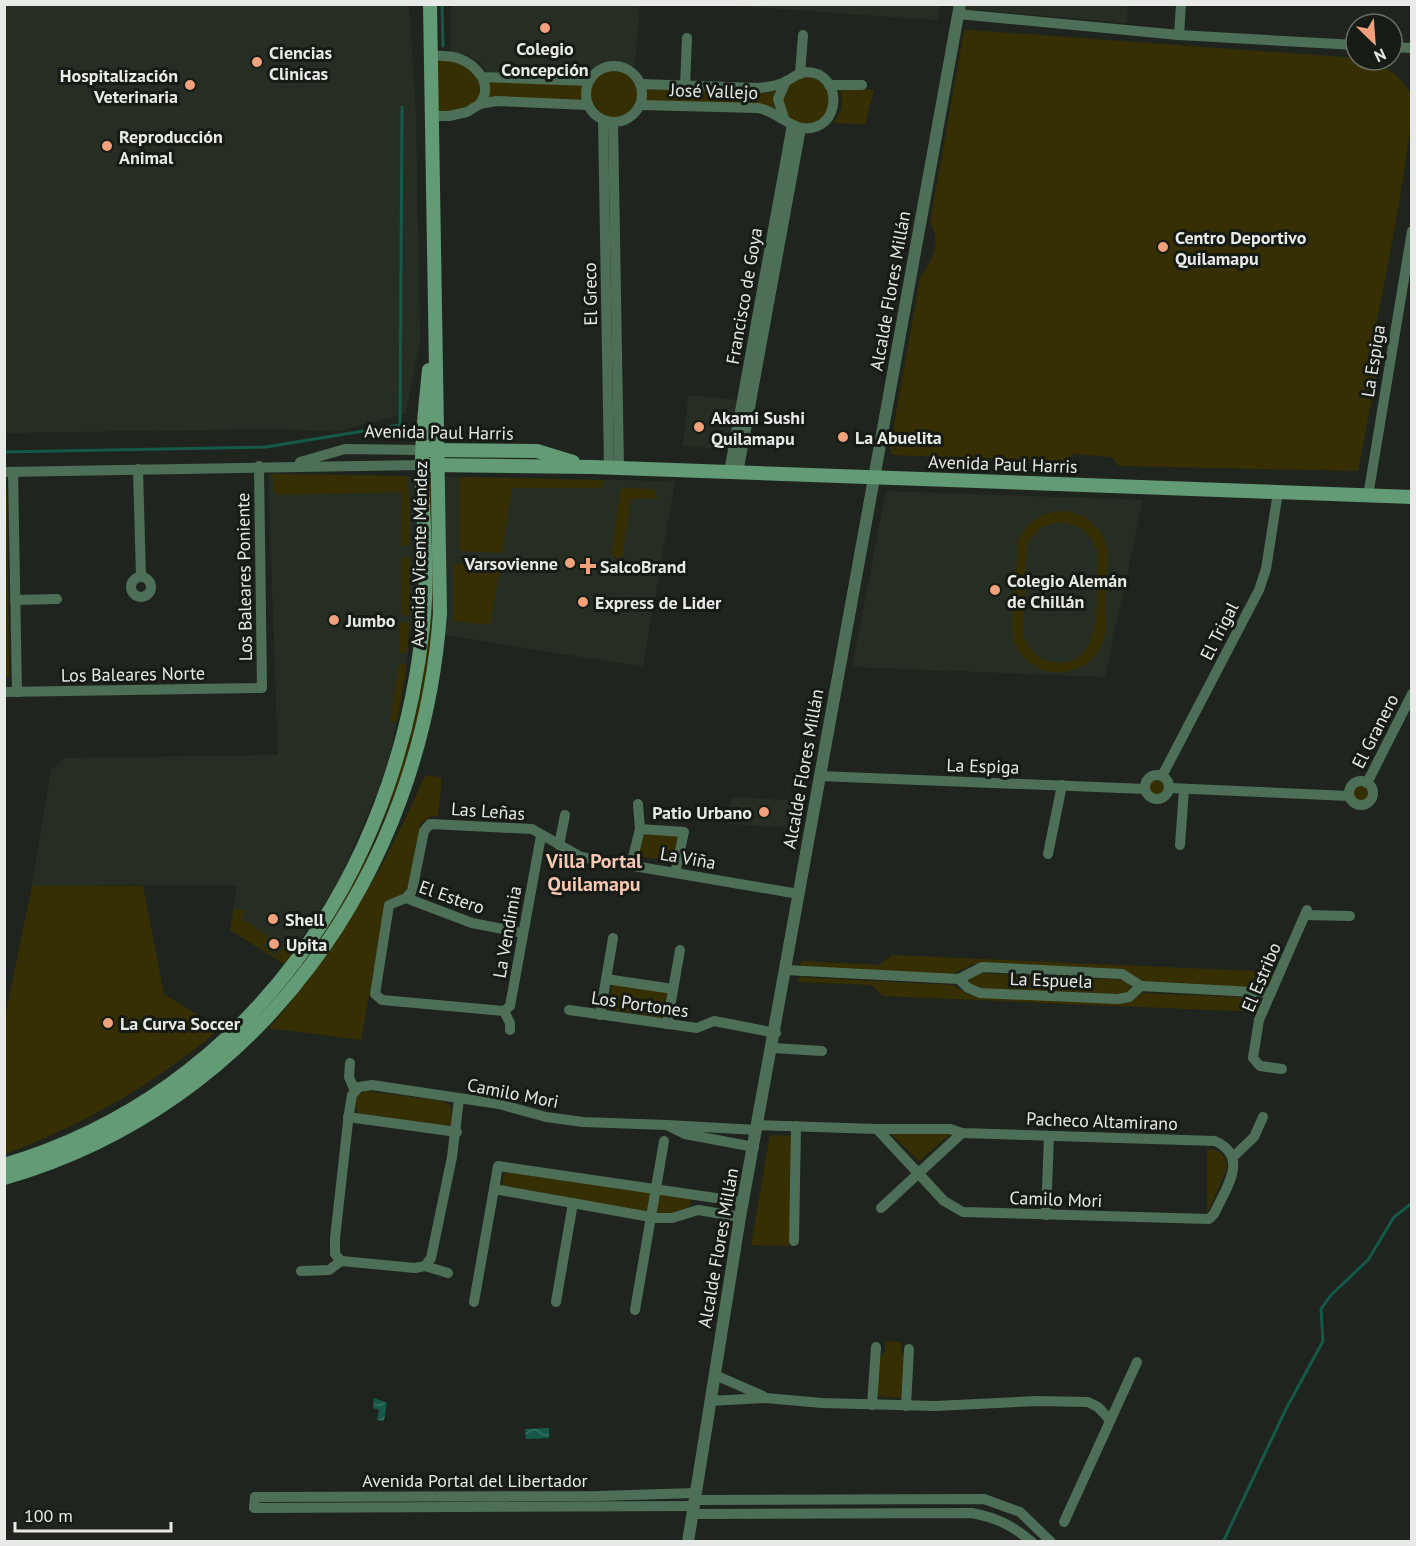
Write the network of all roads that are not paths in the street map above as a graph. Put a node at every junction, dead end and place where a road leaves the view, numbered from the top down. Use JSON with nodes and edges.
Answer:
{"nodes":[{"id":1,"x":430,"y":4,"type":"edge"},
{"id":2,"x":1181,"y":4,"type":"edge"},
{"id":3,"x":959,"y":9,"type":"edge"},
{"id":4,"x":1179,"y":34,"type":"junction"},
{"id":5,"x":803,"y":35,"type":"dead end"},
{"id":6,"x":687,"y":38,"type":"dead end"},
{"id":7,"x":1344,"y":44,"type":"edge"},
{"id":8,"x":431,"y":56,"type":"junction"},
{"id":9,"x":800,"y":74,"type":"junction"},
{"id":10,"x":482,"y":77,"type":"junction"},
{"id":11,"x":589,"y":81,"type":"junction"},
{"id":12,"x":786,"y":81,"type":"junction"},
{"id":13,"x":640,"y":84,"type":"junction"},
{"id":14,"x":830,"y":85,"type":"junction"},
{"id":15,"x":862,"y":85,"type":"dead end"},
{"id":16,"x":685,"y":86,"type":"junction"},
{"id":17,"x":480,"y":104,"type":"junction"},
{"id":18,"x":588,"y":105,"type":"junction"},
{"id":19,"x":640,"y":105,"type":"junction"},
{"id":20,"x":432,"y":116,"type":"junction"},
{"id":21,"x":608,"y":121,"type":"junction"},
{"id":22,"x":792,"y":124,"type":"junction"},
{"id":23,"x":1412,"y":231,"type":"edge"},
{"id":24,"x":1408,"y":275,"type":"edge"},
{"id":25,"x":435,"y":311,"type":"junction"},
{"id":26,"x":422,"y":450,"type":"junction"},
{"id":27,"x":438,"y":450,"type":"junction"},
{"id":28,"x":422,"y":465,"type":"junction"},
{"id":29,"x":438,"y":465,"type":"junction"},
{"id":30,"x":259,"y":466,"type":"junction"},
{"id":31,"x":285,"y":466,"type":"junction"},
{"id":32,"x":592,"y":467,"type":"junction"},
{"id":33,"x":614,"y":468,"type":"junction"},
{"id":34,"x":138,"y":469,"type":"junction"},
{"id":35,"x":9,"y":472,"type":"edge"},
{"id":36,"x":733,"y":472,"type":"junction"},
{"id":37,"x":876,"y":478,"type":"junction"},
{"id":38,"x":1278,"y":492,"type":"junction"},
{"id":39,"x":1368,"y":496,"type":"junction"},
{"id":40,"x":1412,"y":497,"type":"edge"},
{"id":41,"x":141,"y":577,"type":"dead end"},
{"id":42,"x":57,"y":599,"type":"dead end"},
{"id":43,"x":15,"y":600,"type":"junction"},
{"id":44,"x":262,"y":688,"type":"joint"},
{"id":45,"x":4,"y":692,"type":"edge"},
{"id":46,"x":17,"y":692,"type":"junction"},
{"id":47,"x":1412,"y":694,"type":"edge"},
{"id":48,"x":819,"y":776,"type":"junction"},
{"id":49,"x":1162,"y":776,"type":"junction"},
{"id":50,"x":1367,"y":783,"type":"junction"},
{"id":51,"x":1062,"y":785,"type":"junction"},
{"id":52,"x":1169,"y":788,"type":"junction"},
{"id":53,"x":1145,"y":789,"type":"junction"},
{"id":54,"x":1184,"y":789,"type":"junction"},
{"id":55,"x":1349,"y":796,"type":"junction"},
{"id":56,"x":638,"y":804,"type":"dead end"},
{"id":57,"x":565,"y":815,"type":"dead end"},
{"id":58,"x":640,"y":828,"type":"junction"},
{"id":59,"x":541,"y":836,"type":"junction"},
{"id":60,"x":559,"y":845,"type":"junction"},
{"id":61,"x":1180,"y":845,"type":"dead end"},
{"id":62,"x":1048,"y":854,"type":"dead end"},
{"id":63,"x":631,"y":865,"type":"junction"},
{"id":64,"x":675,"y":873,"type":"junction"},
{"id":65,"x":799,"y":894,"type":"junction"},
{"id":66,"x":406,"y":898,"type":"junction"},
{"id":67,"x":1350,"y":916,"type":"dead end"},
{"id":68,"x":523,"y":933,"type":"junction"},
{"id":69,"x":613,"y":938,"type":"dead end"},
{"id":70,"x":680,"y":950,"type":"dead end"},
{"id":71,"x":785,"y":970,"type":"junction"},
{"id":72,"x":606,"y":979,"type":"junction"},
{"id":73,"x":959,"y":979,"type":"junction"},
{"id":74,"x":1142,"y":986,"type":"junction"},
{"id":75,"x":673,"y":989,"type":"junction"},
{"id":76,"x":1271,"y":993,"type":"junction"},
{"id":77,"x":569,"y":1010,"type":"dead end"},
{"id":78,"x":504,"y":1011,"type":"junction"},
{"id":79,"x":600,"y":1015,"type":"junction"},
{"id":80,"x":667,"y":1024,"type":"junction"},
{"id":81,"x":510,"y":1030,"type":"dead end"},
{"id":82,"x":776,"y":1033,"type":"junction"},
{"id":83,"x":773,"y":1048,"type":"junction"},
{"id":84,"x":822,"y":1051,"type":"dead end"},
{"id":85,"x":350,"y":1063,"type":"dead end"},
{"id":86,"x":1282,"y":1069,"type":"dead end"},
{"id":87,"x":355,"y":1091,"type":"junction"},
{"id":88,"x":459,"y":1099,"type":"junction"},
{"id":89,"x":348,"y":1117,"type":"junction"},
{"id":90,"x":1263,"y":1117,"type":"dead end"},
{"id":91,"x":667,"y":1125,"type":"junction"},
{"id":92,"x":796,"y":1126,"type":"junction"},
{"id":93,"x":757,"y":1128,"type":"junction"},
{"id":94,"x":877,"y":1129,"type":"junction"},
{"id":95,"x":457,"y":1132,"type":"junction"},
{"id":96,"x":962,"y":1133,"type":"junction"},
{"id":97,"x":1049,"y":1136,"type":"junction"},
{"id":98,"x":664,"y":1141,"type":"dead end"},
{"id":99,"x":754,"y":1147,"type":"junction"},
{"id":100,"x":1233,"y":1157,"type":"junction"},
{"id":101,"x":4,"y":1165,"type":"edge"},
{"id":102,"x":917,"y":1172,"type":"junction"},
{"id":103,"x":4,"y":1178,"type":"edge"},
{"id":104,"x":494,"y":1189,"type":"junction"},
{"id":105,"x":656,"y":1189,"type":"junction"},
{"id":106,"x":743,"y":1202,"type":"junction"},
{"id":107,"x":573,"y":1203,"type":"junction"},
{"id":108,"x":881,"y":1208,"type":"dead end"},
{"id":109,"x":1046,"y":1215,"type":"junction"},
{"id":110,"x":651,"y":1217,"type":"junction"},
{"id":111,"x":740,"y":1217,"type":"junction"},
{"id":112,"x":794,"y":1240,"type":"dead end"},
{"id":113,"x":341,"y":1261,"type":"junction"},
{"id":114,"x":425,"y":1266,"type":"junction"},
{"id":115,"x":301,"y":1271,"type":"dead end"},
{"id":116,"x":448,"y":1273,"type":"dead end"},
{"id":117,"x":474,"y":1302,"type":"dead end"},
{"id":118,"x":556,"y":1302,"type":"dead end"},
{"id":119,"x":635,"y":1310,"type":"dead end"},
{"id":120,"x":876,"y":1347,"type":"dead end"},
{"id":121,"x":909,"y":1349,"type":"dead end"},
{"id":122,"x":1137,"y":1362,"type":"dead end"},
{"id":123,"x":715,"y":1375,"type":"junction"},
{"id":124,"x":766,"y":1398,"type":"junction"},
{"id":125,"x":710,"y":1401,"type":"junction"},
{"id":126,"x":872,"y":1405,"type":"junction"},
{"id":127,"x":906,"y":1406,"type":"junction"},
{"id":128,"x":1110,"y":1420,"type":"junction"},
{"id":129,"x":255,"y":1503,"type":"dead end"},
{"id":130,"x":694,"y":1503,"type":"junction"},
{"id":131,"x":1064,"y":1522,"type":"dead end"},
{"id":132,"x":688,"y":1542,"type":"edge"},
{"id":133,"x":1032,"y":1542,"type":"edge"},
{"id":134,"x":1051,"y":1542,"type":"edge"}],
"edges":[{"from":1,"to":8,"type":"main road","name":"Avenida Vicente Méndez"},
{"from":2,"to":4,"type":"street"},
{"from":3,"to":4,"type":"street"},
{"from":3,"to":37,"type":"street","name":"Alcalde Flores Millán"},
{"from":4,"to":7,"type":"street"},
{"from":5,"to":9,"type":"street"},
{"from":6,"to":16,"type":"street","name":"José Vallejo"},
{"from":8,"to":10,"type":"street"},
{"from":8,"to":20,"type":"main road","name":"Avenida Vicente Méndez"},
{"from":9,"to":12,"type":"street","name":"José Vallejo"},
{"from":9,"to":14,"type":"street"},
{"from":10,"to":11,"type":"street"},
{"from":10,"to":17,"type":"street"},
{"from":11,"to":13,"type":"street"},
{"from":11,"to":18,"type":"street"},
{"from":12,"to":16,"type":"street","name":"José Vallejo"},
{"from":12,"to":22,"type":"street","name":"José Vallejo"},
{"from":13,"to":16,"type":"street","name":"José Vallejo"},
{"from":13,"to":19,"type":"street"},
{"from":14,"to":15,"type":"street"},
{"from":14,"to":22,"type":"street"},
{"from":17,"to":18,"type":"street"},
{"from":17,"to":20,"type":"street"},
{"from":18,"to":21,"type":"street"},
{"from":19,"to":21,"type":"street"},
{"from":19,"to":22,"type":"street","name":"José Vallejo"},
{"from":20,"to":25,"type":"main road","name":"Avenida Vicente Méndez"},
{"from":21,"to":33,"type":"street","name":"El Greco"},
{"from":22,"to":36,"type":"street","name":"Francisco de Goya"},
{"from":23,"to":24,"type":"street","name":"La Espiga"},
{"from":24,"to":39,"type":"street","name":"La Espiga"},
{"from":25,"to":26,"type":"main road","name":"Avenida Vicente Méndez"},
{"from":25,"to":27,"type":"main road","name":"Avenida Vicente Méndez"},
{"from":26,"to":27,"type":"main road","name":"Avenida Paul Harris"},
{"from":26,"to":28,"type":"main road","name":"Avenida Vicente Méndez"},
{"from":26,"to":31,"type":"street","name":"Avenida Paul Harris"},
{"from":27,"to":29,"type":"main road","name":"Avenida Vicente Méndez"},
{"from":27,"to":32,"type":"main road","name":"Avenida Paul Harris"},
{"from":28,"to":29,"type":"main road","name":"Avenida Paul Harris"},
{"from":28,"to":31,"type":"street","name":"Avenida Paul Harris"},
{"from":28,"to":101,"type":"main road","name":"Avenida Vicente Méndez"},
{"from":29,"to":32,"type":"main road","name":"Avenida Paul Harris"},
{"from":29,"to":103,"type":"main road","name":"Avenida Vicente Méndez"},
{"from":30,"to":31,"type":"street","name":"Avenida Paul Harris"},
{"from":30,"to":34,"type":"street","name":"Avenida Paul Harris"},
{"from":30,"to":44,"type":"street","name":"Los Baleares Poniente"},
{"from":32,"to":33,"type":"main road","name":"Avenida Paul Harris"},
{"from":33,"to":36,"type":"main road","name":"Avenida Paul Harris"},
{"from":34,"to":35,"type":"street","name":"Avenida Paul Harris"},
{"from":34,"to":41,"type":"street"},
{"from":35,"to":43,"type":"street"},
{"from":36,"to":37,"type":"main road","name":"Avenida Paul Harris"},
{"from":37,"to":38,"type":"main road","name":"Avenida Paul Harris"},
{"from":37,"to":48,"type":"street","name":"Alcalde Flores Millán"},
{"from":38,"to":39,"type":"main road","name":"Avenida Paul Harris"},
{"from":38,"to":49,"type":"street","name":"El Trigal"},
{"from":39,"to":40,"type":"main road","name":"Avenida Paul Harris"},
{"from":42,"to":43,"type":"street"},
{"from":43,"to":46,"type":"street"},
{"from":44,"to":46,"type":"street","name":"Los Baleares Norte"},
{"from":45,"to":46,"type":"street","name":"Los Baleares Norte"},
{"from":47,"to":50,"type":"street","name":"El Granero"},
{"from":48,"to":51,"type":"street","name":"La Espiga"},
{"from":48,"to":65,"type":"street","name":"Alcalde Flores Millán"},
{"from":49,"to":52,"type":"street"},
{"from":49,"to":53,"type":"street"},
{"from":50,"to":55,"type":"street"},
{"from":50,"to":55,"type":"street","name":"La Espiga"},
{"from":51,"to":53,"type":"street","name":"La Espiga"},
{"from":51,"to":62,"type":"street"},
{"from":52,"to":53,"type":"street","name":"La Espiga"},
{"from":52,"to":54,"type":"street","name":"La Espiga"},
{"from":54,"to":55,"type":"street","name":"La Espiga"},
{"from":54,"to":61,"type":"street"},
{"from":56,"to":58,"type":"street"},
{"from":57,"to":60,"type":"street"},
{"from":58,"to":63,"type":"street"},
{"from":58,"to":64,"type":"street"},
{"from":59,"to":60,"type":"street","name":"La Viña"},
{"from":59,"to":66,"type":"street","name":"Las Leñas"},
{"from":59,"to":68,"type":"street","name":"La Vendimia"},
{"from":60,"to":63,"type":"street","name":"La Viña"},
{"from":63,"to":64,"type":"street","name":"La Viña"},
{"from":64,"to":65,"type":"street","name":"La Viña"},
{"from":65,"to":71,"type":"street","name":"Alcalde Flores Millán"},
{"from":66,"to":68,"type":"street","name":"El Estero"},
{"from":66,"to":78,"type":"street"},
{"from":67,"to":76,"type":"street","name":"El Estribo"},
{"from":68,"to":78,"type":"street","name":"La Vendimia"},
{"from":69,"to":72,"type":"street"},
{"from":70,"to":75,"type":"street"},
{"from":71,"to":73,"type":"street","name":"La Espuela"},
{"from":71,"to":82,"type":"street","name":"Alcalde Flores Millán"},
{"from":72,"to":75,"type":"street"},
{"from":72,"to":79,"type":"street"},
{"from":73,"to":74,"type":"street","name":"La Espuela"},
{"from":73,"to":74,"type":"street","name":"La Espuela"},
{"from":74,"to":76,"type":"street","name":"La Espuela"},
{"from":75,"to":80,"type":"street"},
{"from":76,"to":86,"type":"street","name":"El Estribo"},
{"from":77,"to":79,"type":"street","name":"Los Portones"},
{"from":78,"to":81,"type":"street"},
{"from":79,"to":80,"type":"street","name":"Los Portones"},
{"from":80,"to":82,"type":"street","name":"Los Portones"},
{"from":82,"to":83,"type":"street","name":"Alcalde Flores Millán"},
{"from":83,"to":84,"type":"street"},
{"from":83,"to":93,"type":"street","name":"Alcalde Flores Millán"},
{"from":85,"to":87,"type":"street"},
{"from":87,"to":88,"type":"street","name":"Camilo Mori"},
{"from":87,"to":89,"type":"street"},
{"from":88,"to":91,"type":"street","name":"Camilo Mori"},
{"from":88,"to":95,"type":"street"},
{"from":89,"to":95,"type":"street"},
{"from":89,"to":113,"type":"street"},
{"from":90,"to":100,"type":"street"},
{"from":91,"to":93,"type":"street","name":"Camilo Mori"},
{"from":91,"to":99,"type":"street","name":"Camilo Mori"},
{"from":92,"to":93,"type":"street","name":"Camilo Mori"},
{"from":92,"to":94,"type":"street","name":"Camilo Mori"},
{"from":92,"to":112,"type":"street"},
{"from":93,"to":99,"type":"street","name":"Alcalde Flores Millán"},
{"from":94,"to":96,"type":"street","name":"Camilo Mori"},
{"from":94,"to":102,"type":"street","name":"Camilo Mori"},
{"from":95,"to":114,"type":"street"},
{"from":96,"to":97,"type":"street","name":"Pacheco Altamirano"},
{"from":96,"to":102,"type":"street"},
{"from":97,"to":100,"type":"street","name":"Pacheco Altamirano"},
{"from":97,"to":109,"type":"street"},
{"from":98,"to":105,"type":"street"},
{"from":99,"to":106,"type":"street","name":"Alcalde Flores Millán"},
{"from":100,"to":109,"type":"street","name":"Camilo Mori"},
{"from":102,"to":108,"type":"street"},
{"from":102,"to":109,"type":"street","name":"Camilo Mori"},
{"from":104,"to":105,"type":"street"},
{"from":104,"to":107,"type":"street"},
{"from":104,"to":117,"type":"street"},
{"from":105,"to":106,"type":"street"},
{"from":105,"to":110,"type":"street"},
{"from":106,"to":111,"type":"street","name":"Alcalde Flores Millán"},
{"from":107,"to":110,"type":"street"},
{"from":107,"to":118,"type":"street"},
{"from":110,"to":111,"type":"street"},
{"from":110,"to":119,"type":"street"},
{"from":111,"to":123,"type":"street","name":"Alcalde Flores Millán"},
{"from":113,"to":114,"type":"street"},
{"from":113,"to":115,"type":"street"},
{"from":114,"to":116,"type":"street"},
{"from":120,"to":126,"type":"street"},
{"from":121,"to":127,"type":"street"},
{"from":122,"to":128,"type":"street"},
{"from":123,"to":124,"type":"street"},
{"from":123,"to":125,"type":"street","name":"Alcalde Flores Millán"},
{"from":124,"to":125,"type":"street"},
{"from":124,"to":126,"type":"street"},
{"from":125,"to":130,"type":"street","name":"Alcalde Flores Millán"},
{"from":126,"to":127,"type":"street"},
{"from":127,"to":128,"type":"street"},
{"from":128,"to":131,"type":"street"},
{"from":129,"to":130,"type":"street","name":"Avenida Portal del Libertador"},
{"from":130,"to":132,"type":"street","name":"Alcalde Flores Millán"},
{"from":130,"to":133,"type":"street","name":"Avenida Portal del Libertador"},
{"from":130,"to":134,"type":"street","name":"Avenida Portal del Libertador"}]}
